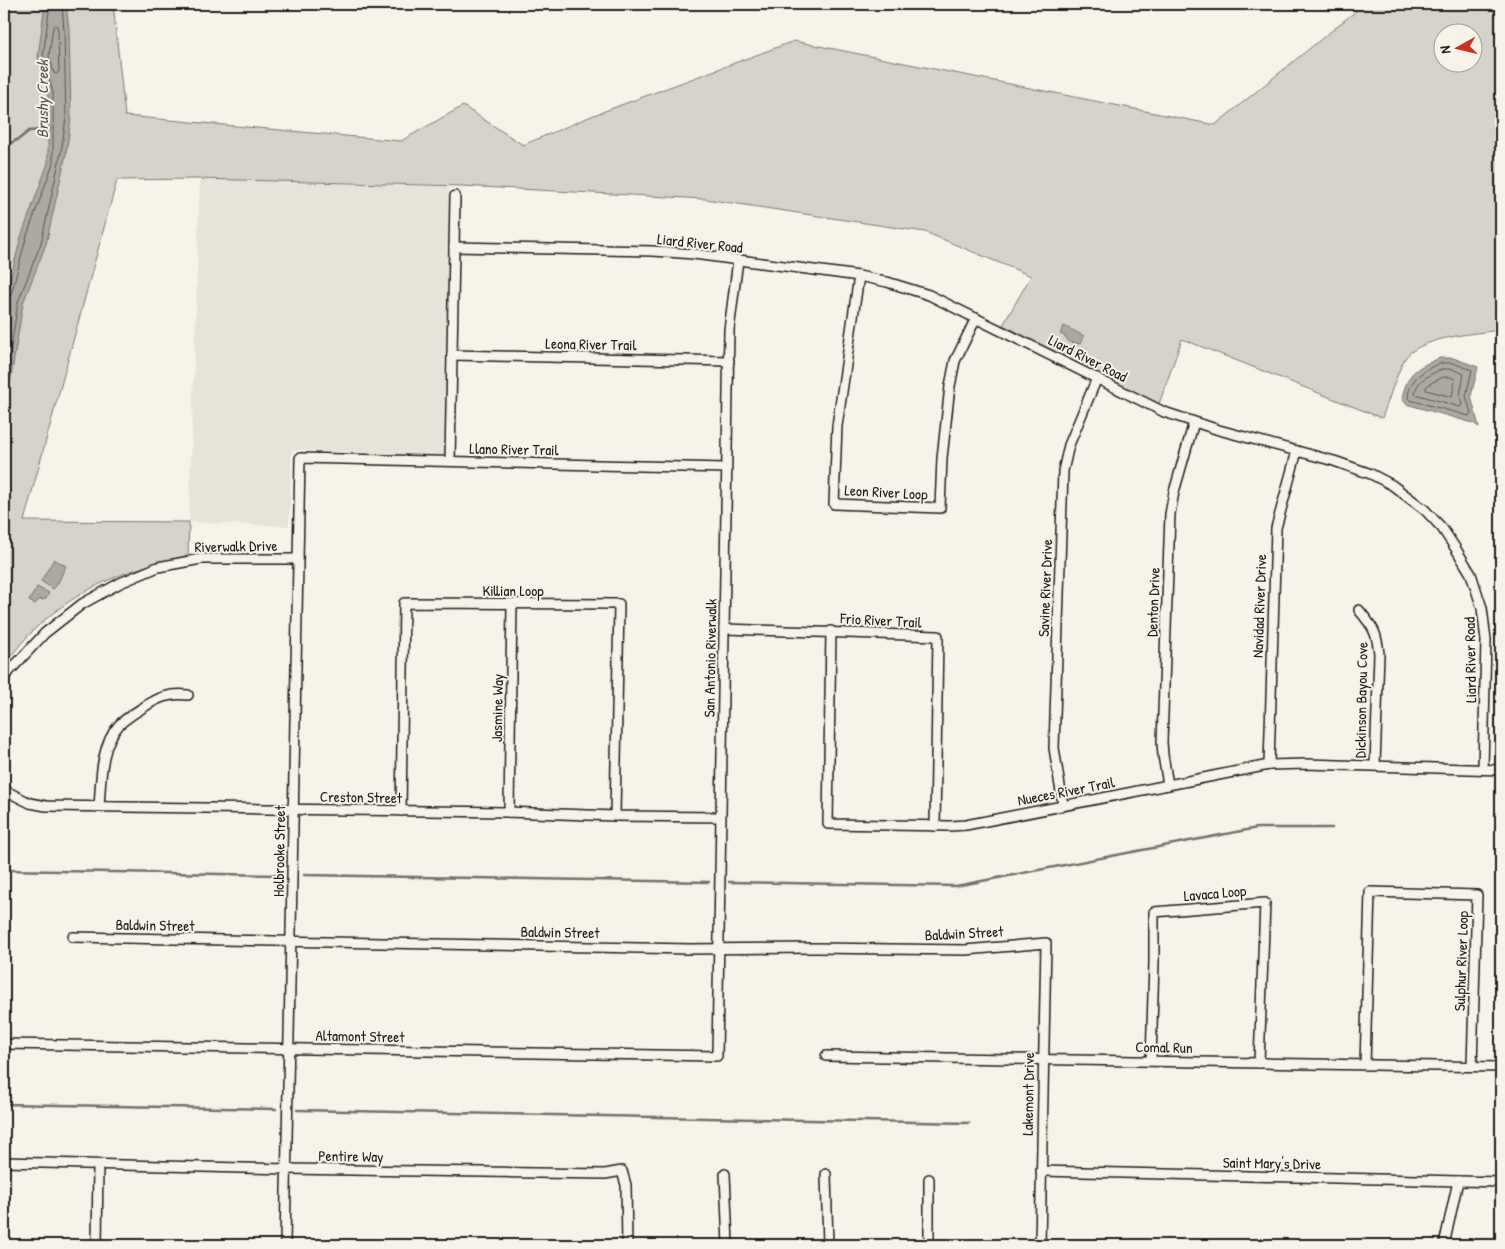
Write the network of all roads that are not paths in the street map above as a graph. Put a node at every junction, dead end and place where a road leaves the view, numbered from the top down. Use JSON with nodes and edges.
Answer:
{"nodes":[{"id":1,"x":455,"y":196,"type":"dead end"},
{"id":2,"x":454,"y":247,"type":"junction"},
{"id":3,"x":738,"y":260,"type":"junction"},
{"id":4,"x":858,"y":276,"type":"junction"},
{"id":5,"x":976,"y":318,"type":"junction"},
{"id":6,"x":452,"y":355,"type":"junction"},
{"id":7,"x":729,"y":361,"type":"junction"},
{"id":8,"x":1097,"y":378,"type":"junction"},
{"id":9,"x":1194,"y":422,"type":"junction"},
{"id":10,"x":1297,"y":451,"type":"junction"},
{"id":11,"x":300,"y":458,"type":"joint"},
{"id":12,"x":450,"y":461,"type":"junction"},
{"id":13,"x":726,"y":468,"type":"junction"},
{"id":14,"x":298,"y":559,"type":"junction"},
{"id":15,"x":512,"y":604,"type":"junction"},
{"id":16,"x":1359,"y":610,"type":"dead end"},
{"id":17,"x":724,"y":629,"type":"junction"},
{"id":18,"x":832,"y":631,"type":"junction"},
{"id":19,"x":4,"y":677,"type":"edge"},
{"id":20,"x":188,"y":694,"type":"dead end"},
{"id":21,"x":1269,"y":765,"type":"junction"},
{"id":22,"x":1374,"y":765,"type":"junction"},
{"id":23,"x":1483,"y":769,"type":"junction"},
{"id":24,"x":1501,"y":770,"type":"edge"},
{"id":25,"x":1168,"y":785,"type":"junction"},
{"id":26,"x":4,"y":790,"type":"edge"},
{"id":27,"x":1063,"y":805,"type":"junction"},
{"id":28,"x":99,"y":807,"type":"junction"},
{"id":29,"x":293,"y":810,"type":"junction"},
{"id":30,"x":401,"y":811,"type":"junction"},
{"id":31,"x":509,"y":812,"type":"junction"},
{"id":32,"x":615,"y":816,"type":"junction"},
{"id":33,"x":720,"y":817,"type":"junction"},
{"id":34,"x":935,"y":826,"type":"junction"},
{"id":35,"x":73,"y":937,"type":"dead end"},
{"id":36,"x":291,"y":942,"type":"junction"},
{"id":37,"x":1046,"y":943,"type":"joint"},
{"id":38,"x":718,"y":950,"type":"junction"},
{"id":39,"x":4,"y":1044,"type":"edge"},
{"id":40,"x":288,"y":1048,"type":"junction"},
{"id":41,"x":717,"y":1056,"type":"joint"},
{"id":42,"x":826,"y":1056,"type":"dead end"},
{"id":43,"x":1043,"y":1060,"type":"junction"},
{"id":44,"x":1151,"y":1060,"type":"junction"},
{"id":45,"x":1259,"y":1063,"type":"junction"},
{"id":46,"x":1365,"y":1065,"type":"junction"},
{"id":47,"x":1472,"y":1066,"type":"junction"},
{"id":48,"x":1501,"y":1067,"type":"edge"},
{"id":49,"x":4,"y":1162,"type":"edge"},
{"id":50,"x":98,"y":1165,"type":"junction"},
{"id":51,"x":286,"y":1169,"type":"junction"},
{"id":52,"x":1041,"y":1171,"type":"junction"},
{"id":53,"x":725,"y":1174,"type":"dead end"},
{"id":54,"x":826,"y":1174,"type":"dead end"},
{"id":55,"x":929,"y":1179,"type":"dead end"},
{"id":56,"x":1458,"y":1181,"type":"junction"},
{"id":57,"x":1501,"y":1182,"type":"edge"},
{"id":58,"x":97,"y":1245,"type":"edge"},
{"id":59,"x":285,"y":1245,"type":"edge"},
{"id":60,"x":627,"y":1245,"type":"edge"},
{"id":61,"x":728,"y":1245,"type":"edge"},
{"id":62,"x":828,"y":1245,"type":"edge"},
{"id":63,"x":928,"y":1245,"type":"edge"},
{"id":64,"x":1040,"y":1245,"type":"edge"},
{"id":65,"x":1444,"y":1245,"type":"edge"}],
"edges":[{"from":1,"to":2,"type":"street"},
{"from":2,"to":3,"type":"street","name":"Liard River Road"},
{"from":2,"to":6,"type":"street"},
{"from":3,"to":4,"type":"street","name":"Liard River Road"},
{"from":3,"to":7,"type":"street","name":"San Antonio Riverwalk"},
{"from":4,"to":5,"type":"street","name":"Liard River Road"},
{"from":4,"to":5,"type":"street","name":"Leon River Loop"},
{"from":5,"to":8,"type":"street","name":"Liard River Road"},
{"from":6,"to":7,"type":"street","name":"Leona River Trail"},
{"from":6,"to":12,"type":"street"},
{"from":7,"to":13,"type":"street","name":"San Antonio Riverwalk"},
{"from":8,"to":9,"type":"street","name":"Liard River Road"},
{"from":8,"to":27,"type":"street","name":"Savine River Drive"},
{"from":9,"to":10,"type":"street","name":"Liard River Road"},
{"from":9,"to":25,"type":"street","name":"Denton Drive"},
{"from":10,"to":21,"type":"street","name":"Navidad River Drive"},
{"from":10,"to":23,"type":"street","name":"Liard River Road"},
{"from":11,"to":12,"type":"street","name":"Llano River Trail"},
{"from":11,"to":14,"type":"street","name":"Holbrooke Street"},
{"from":12,"to":13,"type":"street","name":"Llano River Trail"},
{"from":13,"to":17,"type":"street","name":"San Antonio Riverwalk"},
{"from":14,"to":19,"type":"street","name":"Riverwalk Drive"},
{"from":14,"to":29,"type":"street","name":"Holbrooke Street"},
{"from":15,"to":30,"type":"street","name":"Killian Loop"},
{"from":15,"to":31,"type":"street","name":"Jasmine Way"},
{"from":15,"to":32,"type":"street","name":"Killian Loop"},
{"from":16,"to":22,"type":"street","name":"Dickinson Bayou Cove"},
{"from":17,"to":18,"type":"street","name":"Frio River Trail"},
{"from":17,"to":33,"type":"street","name":"San Antonio Riverwalk"},
{"from":18,"to":34,"type":"street","name":"Frio River Trail"},
{"from":18,"to":34,"type":"street","name":"Nueces River Trail"},
{"from":20,"to":28,"type":"street"},
{"from":21,"to":22,"type":"street","name":"Nueces River Trail"},
{"from":21,"to":25,"type":"street","name":"Nueces River Trail"},
{"from":22,"to":23,"type":"street","name":"Nueces River Trail"},
{"from":23,"to":24,"type":"street","name":"Nueces River Trail"},
{"from":25,"to":27,"type":"street","name":"Nueces River Trail"},
{"from":26,"to":28,"type":"street","name":"Creston Street"},
{"from":27,"to":34,"type":"street","name":"Nueces River Trail"},
{"from":28,"to":29,"type":"street","name":"Creston Street"},
{"from":29,"to":30,"type":"street","name":"Creston Street"},
{"from":29,"to":36,"type":"street","name":"Holbrooke Street"},
{"from":30,"to":31,"type":"street","name":"Creston Street"},
{"from":31,"to":32,"type":"street","name":"Creston Street"},
{"from":32,"to":33,"type":"street","name":"Creston Street"},
{"from":33,"to":38,"type":"street","name":"San Antonio Riverwalk"},
{"from":35,"to":36,"type":"street","name":"Baldwin Street"},
{"from":36,"to":38,"type":"street","name":"Baldwin Street"},
{"from":36,"to":40,"type":"street","name":"Holbrooke Street"},
{"from":37,"to":38,"type":"street","name":"Baldwin Street"},
{"from":37,"to":43,"type":"street","name":"Lakemont Drive"},
{"from":38,"to":41,"type":"street","name":"San Antonio Riverwalk"},
{"from":39,"to":40,"type":"street","name":"Altamont Street"},
{"from":40,"to":41,"type":"street","name":"Altamont Street"},
{"from":40,"to":51,"type":"street","name":"Holbrooke Street"},
{"from":42,"to":43,"type":"street","name":"Comal Run"},
{"from":43,"to":44,"type":"street","name":"Comal Run"},
{"from":43,"to":52,"type":"street","name":"Lakemont Drive"},
{"from":44,"to":45,"type":"street","name":"Comal Run"},
{"from":44,"to":45,"type":"street","name":"Lavaca Loop"},
{"from":45,"to":46,"type":"street","name":"Comal Run"},
{"from":46,"to":47,"type":"street","name":"Comal Run"},
{"from":46,"to":47,"type":"street","name":"Sulphur River Loop"},
{"from":47,"to":48,"type":"street","name":"Comal Run"},
{"from":49,"to":50,"type":"street","name":"Pentire Way"},
{"from":50,"to":51,"type":"street","name":"Pentire Way"},
{"from":50,"to":58,"type":"street"},
{"from":51,"to":59,"type":"street","name":"Holbrooke Street"},
{"from":51,"to":60,"type":"street","name":"Pentire Way"},
{"from":52,"to":56,"type":"street","name":"Saint Mary's Drive"},
{"from":52,"to":64,"type":"street","name":"Lakemont Drive"},
{"from":53,"to":61,"type":"street"},
{"from":54,"to":62,"type":"street"},
{"from":55,"to":63,"type":"street"},
{"from":56,"to":57,"type":"street","name":"Saint Mary's Drive"},
{"from":56,"to":65,"type":"street"}]}
